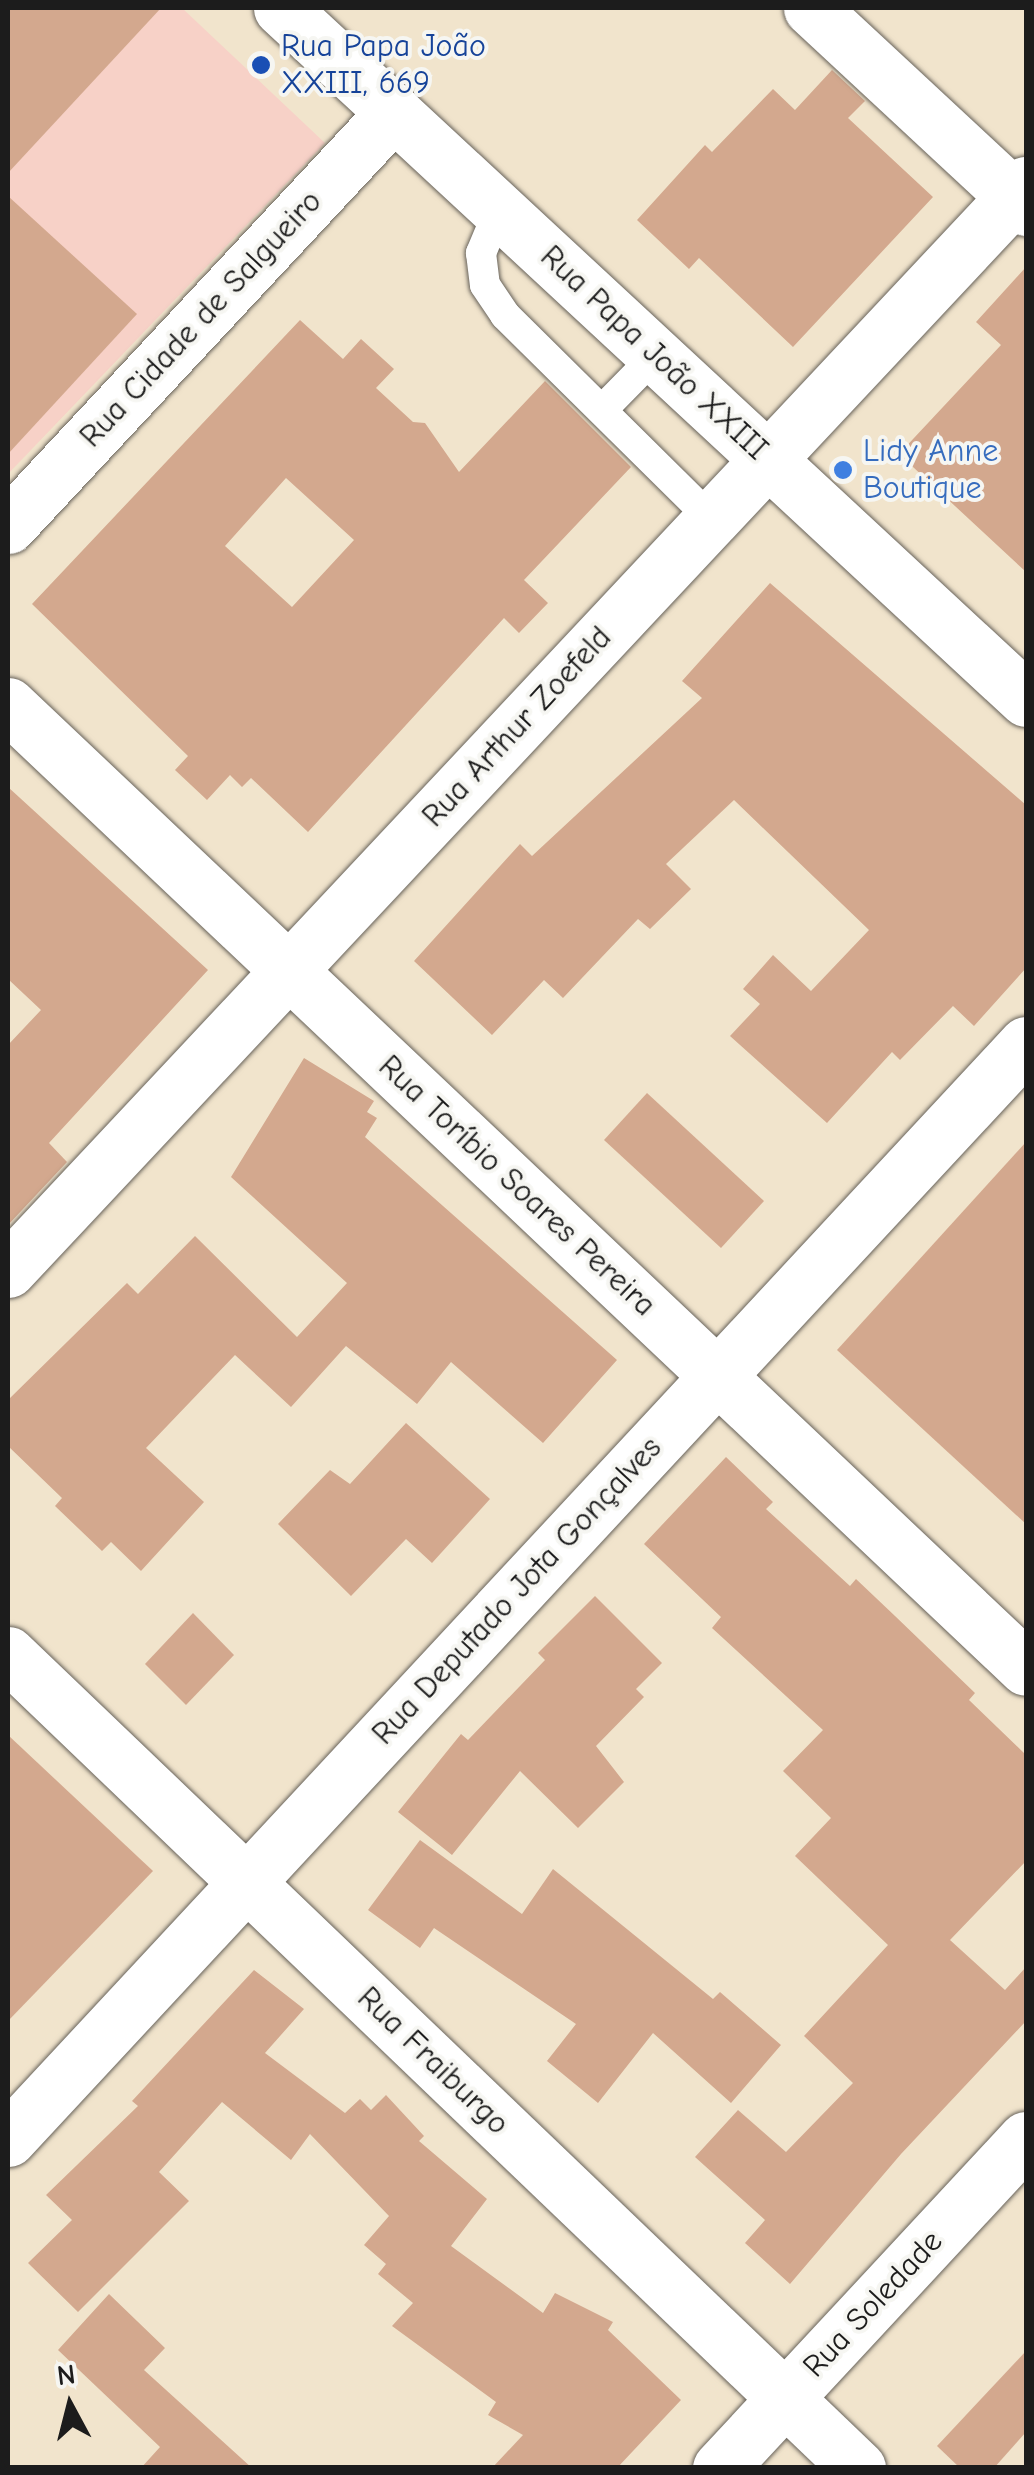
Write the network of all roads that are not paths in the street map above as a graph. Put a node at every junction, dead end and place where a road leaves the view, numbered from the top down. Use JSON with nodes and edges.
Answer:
{"nodes":[{"id":1,"x":281,"y":8,"type":"edge"},
{"id":2,"x":811,"y":8,"type":"edge"},
{"id":3,"x":394,"y":112,"type":"junction"},
{"id":4,"x":1022,"y":196,"type":"edge"},
{"id":5,"x":499,"y":210,"type":"junction"},
{"id":6,"x":656,"y":356,"type":"junction"},
{"id":7,"x":602,"y":410,"type":"junction"},
{"id":8,"x":768,"y":460,"type":"junction"},
{"id":9,"x":712,"y":520,"type":"junction"},
{"id":10,"x":8,"y":526,"type":"edge"},
{"id":11,"x":1026,"y":699,"type":"edge"},
{"id":12,"x":8,"y":705,"type":"edge"},
{"id":13,"x":288,"y":970,"type":"junction"},
{"id":14,"x":1026,"y":1044,"type":"edge"},
{"id":15,"x":8,"y":1270,"type":"edge"},
{"id":16,"x":717,"y":1375,"type":"junction"},
{"id":17,"x":8,"y":1654,"type":"edge"},
{"id":18,"x":1026,"y":1668,"type":"edge"},
{"id":19,"x":246,"y":1882,"type":"junction"},
{"id":20,"x":8,"y":2139,"type":"edge"},
{"id":21,"x":1026,"y":2140,"type":"edge"},
{"id":22,"x":786,"y":2398,"type":"junction"},
{"id":23,"x":720,"y":2468,"type":"edge"},
{"id":24,"x":858,"y":2468,"type":"edge"}],
"edges":[{"from":1,"to":3,"type":"street","name":"Rua Papa João XXIII"},
{"from":2,"to":4,"type":"street"},
{"from":3,"to":5,"type":"street","name":"Rua Papa João XXIII"},
{"from":3,"to":10,"type":"street","name":"Rua Cidade de Salgueiro"},
{"from":4,"to":8,"type":"street","name":"Rua Arthur Zoefeld"},
{"from":5,"to":6,"type":"street","name":"Rua Papa João XXIII"},
{"from":5,"to":7,"type":"lane"},
{"from":6,"to":7,"type":"lane"},
{"from":6,"to":8,"type":"street","name":"Rua Papa João XXIII"},
{"from":7,"to":9,"type":"lane"},
{"from":8,"to":9,"type":"street","name":"Rua Arthur Zoefeld"},
{"from":8,"to":11,"type":"street","name":"Rua Papa João XXIII"},
{"from":9,"to":13,"type":"street","name":"Rua Arthur Zoefeld"},
{"from":12,"to":13,"type":"street","name":"Rua Toríbio Soares Pereira"},
{"from":13,"to":15,"type":"street","name":"Rua Arthur Zoefeld"},
{"from":13,"to":16,"type":"street","name":"Rua Toríbio Soares Pereira"},
{"from":14,"to":16,"type":"street","name":"Rua Deputado Jota Gonçalves"},
{"from":16,"to":18,"type":"street","name":"Rua Toríbio Soares Pereira"},
{"from":16,"to":19,"type":"street","name":"Rua Deputado Jota Gonçalves"},
{"from":17,"to":19,"type":"street","name":"Rua Fraiburgo"},
{"from":19,"to":20,"type":"street","name":"Rua Deputado Jota Gonçalves"},
{"from":19,"to":22,"type":"street","name":"Rua Fraiburgo"},
{"from":21,"to":22,"type":"street","name":"Rua Soledade"},
{"from":22,"to":23,"type":"street","name":"Rua Soledade"},
{"from":22,"to":24,"type":"street","name":"Rua Fraiburgo"}]}
